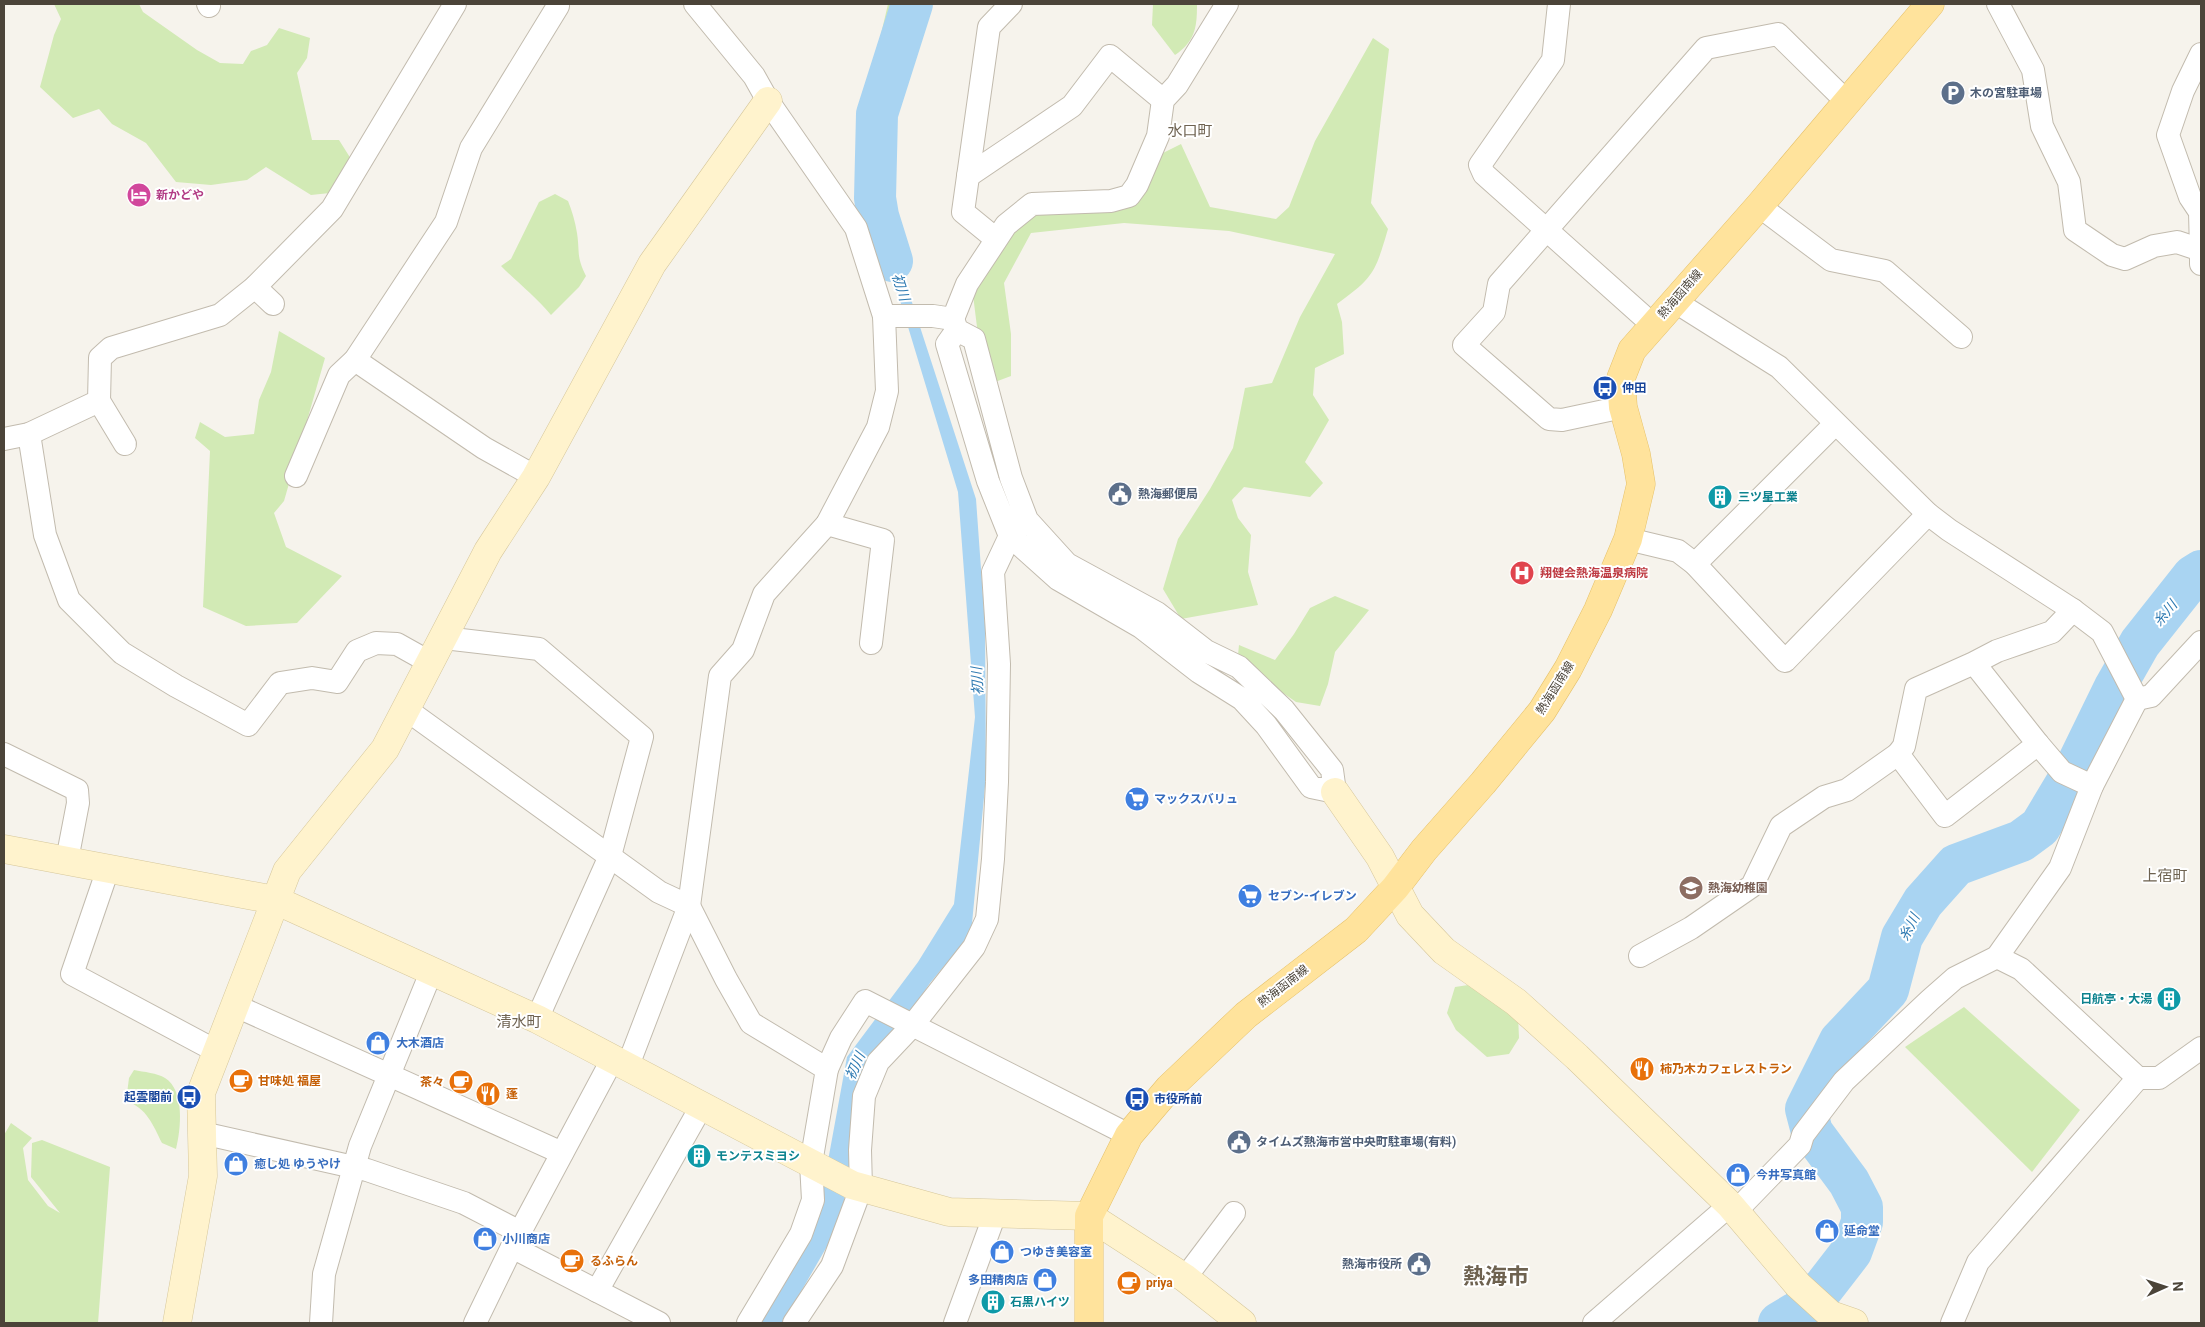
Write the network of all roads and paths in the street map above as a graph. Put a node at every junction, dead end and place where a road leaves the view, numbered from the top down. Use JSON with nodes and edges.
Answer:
{"nodes":[{"id":1,"x":455,"y":4,"type":"edge"},
{"id":2,"x":695,"y":4,"type":"edge"},
{"id":3,"x":1011,"y":4,"type":"edge"},
{"id":4,"x":1227,"y":4,"type":"edge"},
{"id":5,"x":1559,"y":4,"type":"edge"},
{"id":6,"x":1930,"y":4,"type":"edge"},
{"id":7,"x":1998,"y":4,"type":"edge"},
{"id":8,"x":558,"y":6,"type":"dead end"},
{"id":9,"x":2201,"y":54,"type":"edge"},
{"id":10,"x":1163,"y":100,"type":"junction"},
{"id":11,"x":768,"y":101,"type":"junction"},
{"id":12,"x":1847,"y":102,"type":"junction"},
{"id":13,"x":968,"y":176,"type":"junction"},
{"id":14,"x":1759,"y":206,"type":"junction"},
{"id":15,"x":1546,"y":231,"type":"junction"},
{"id":16,"x":996,"y":239,"type":"junction"},
{"id":17,"x":2201,"y":250,"type":"edge"},
{"id":18,"x":2201,"y":264,"type":"edge"},
{"id":19,"x":255,"y":287,"type":"junction"},
{"id":20,"x":1674,"y":301,"type":"junction"},
{"id":21,"x":273,"y":304,"type":"dead end"},
{"id":22,"x":888,"y":316,"type":"junction"},
{"id":23,"x":948,"y":322,"type":"junction"},
{"id":24,"x":1653,"y":325,"type":"junction"},
{"id":25,"x":1961,"y":336,"type":"dead end"},
{"id":26,"x":355,"y":360,"type":"junction"},
{"id":27,"x":987,"y":388,"type":"junction"},
{"id":28,"x":963,"y":396,"type":"junction"},
{"id":29,"x":99,"y":401,"type":"junction"},
{"id":30,"x":1623,"y":407,"type":"junction"},
{"id":31,"x":1835,"y":424,"type":"junction"},
{"id":32,"x":29,"y":434,"type":"junction"},
{"id":33,"x":4,"y":439,"type":"edge"},
{"id":34,"x":125,"y":444,"type":"dead end"},
{"id":35,"x":296,"y":476,"type":"dead end"},
{"id":36,"x":536,"y":477,"type":"junction"},
{"id":37,"x":1928,"y":514,"type":"junction"},
{"id":38,"x":1027,"y":520,"type":"junction"},
{"id":39,"x":827,"y":524,"type":"junction"},
{"id":40,"x":1010,"y":536,"type":"junction"},
{"id":41,"x":1628,"y":539,"type":"junction"},
{"id":42,"x":1694,"y":564,"type":"junction"},
{"id":43,"x":2073,"y":610,"type":"junction"},
{"id":44,"x":444,"y":638,"type":"junction"},
{"id":45,"x":871,"y":643,"type":"dead end"},
{"id":46,"x":2194,"y":650,"type":"edge"},
{"id":47,"x":431,"y":663,"type":"junction"},
{"id":48,"x":1974,"y":663,"type":"junction"},
{"id":49,"x":2133,"y":692,"type":"junction"},
{"id":50,"x":407,"y":710,"type":"junction"},
{"id":51,"x":2038,"y":744,"type":"junction"},
{"id":52,"x":4,"y":754,"type":"edge"},
{"id":53,"x":1898,"y":754,"type":"junction"},
{"id":54,"x":2092,"y":786,"type":"junction"},
{"id":55,"x":1335,"y":792,"type":"junction"},
{"id":56,"x":4,"y":849,"type":"edge"},
{"id":57,"x":610,"y":856,"type":"junction"},
{"id":58,"x":67,"y":860,"type":"junction"},
{"id":59,"x":108,"y":869,"type":"junction"},
{"id":60,"x":1395,"y":888,"type":"junction"},
{"id":61,"x":275,"y":900,"type":"junction"},
{"id":62,"x":690,"y":906,"type":"junction"},
{"id":63,"x":1640,"y":956,"type":"dead end"},
{"id":64,"x":1997,"y":957,"type":"junction"},
{"id":65,"x":432,"y":970,"type":"junction"},
{"id":66,"x":236,"y":1006,"type":"junction"},
{"id":67,"x":537,"y":1019,"type":"junction"},
{"id":68,"x":912,"y":1026,"type":"junction"},
{"id":69,"x":2201,"y":1048,"type":"edge"},
{"id":70,"x":218,"y":1052,"type":"junction"},
{"id":71,"x":620,"y":1064,"type":"junction"},
{"id":72,"x":827,"y":1069,"type":"junction"},
{"id":73,"x":389,"y":1075,"type":"junction"},
{"id":74,"x":2138,"y":1078,"type":"junction"},
{"id":75,"x":701,"y":1107,"type":"junction"},
{"id":76,"x":202,"y":1133,"type":"junction"},
{"id":77,"x":1129,"y":1135,"type":"junction"},
{"id":78,"x":562,"y":1153,"type":"junction"},
{"id":79,"x":816,"y":1165,"type":"junction"},
{"id":80,"x":354,"y":1167,"type":"junction"},
{"id":81,"x":857,"y":1186,"type":"junction"},
{"id":82,"x":1733,"y":1208,"type":"junction"},
{"id":83,"x":1234,"y":1213,"type":"dead end"},
{"id":84,"x":995,"y":1214,"type":"junction"},
{"id":85,"x":1089,"y":1216,"type":"junction"},
{"id":86,"x":516,"y":1239,"type":"junction"},
{"id":87,"x":1185,"y":1278,"type":"junction"},
{"id":88,"x":597,"y":1291,"type":"junction"},
{"id":89,"x":1835,"y":1320,"type":"edge"},
{"id":90,"x":177,"y":1323,"type":"edge"},
{"id":91,"x":321,"y":1323,"type":"edge"},
{"id":92,"x":474,"y":1323,"type":"edge"},
{"id":93,"x":659,"y":1323,"type":"edge"},
{"id":94,"x":748,"y":1323,"type":"edge"},
{"id":95,"x":794,"y":1323,"type":"edge"},
{"id":96,"x":955,"y":1323,"type":"edge"},
{"id":97,"x":1089,"y":1323,"type":"edge"},
{"id":98,"x":1242,"y":1323,"type":"edge"},
{"id":99,"x":1594,"y":1323,"type":"edge"},
{"id":100,"x":1952,"y":1323,"type":"edge"}],
"edges":[{"from":1,"to":19,"type":"street"},
{"from":2,"to":11,"type":"street"},
{"from":3,"to":13,"type":"street"},
{"from":4,"to":10,"type":"street"},
{"from":5,"to":15,"type":"street"},
{"from":6,"to":12,"type":"main road","name":"熱海函南線"},
{"from":7,"to":17,"type":"street"},
{"from":8,"to":26,"type":"street"},
{"from":9,"to":17,"type":"street"},
{"from":10,"to":13,"type":"street"},
{"from":10,"to":16,"type":"street"},
{"from":11,"to":22,"type":"street"},
{"from":11,"to":36,"type":"street"},
{"from":12,"to":14,"type":"main road","name":"熱海函南線"},
{"from":12,"to":15,"type":"street"},
{"from":13,"to":16,"type":"street"},
{"from":14,"to":20,"type":"main road","name":"熱海函南線"},
{"from":14,"to":25,"type":"street"},
{"from":15,"to":24,"type":"street"},
{"from":15,"to":30,"type":"street"},
{"from":16,"to":23,"type":"street"},
{"from":17,"to":18,"type":"street"},
{"from":19,"to":21,"type":"street"},
{"from":19,"to":29,"type":"street"},
{"from":20,"to":24,"type":"main road","name":"熱海函南線"},
{"from":20,"to":31,"type":"street"},
{"from":22,"to":23,"type":"street"},
{"from":22,"to":39,"type":"street"},
{"from":23,"to":27,"type":"street"},
{"from":23,"to":28,"type":"street"},
{"from":24,"to":30,"type":"main road","name":"熱海函南線"},
{"from":26,"to":35,"type":"street"},
{"from":26,"to":36,"type":"street"},
{"from":27,"to":28,"type":"street"},
{"from":27,"to":38,"type":"street"},
{"from":28,"to":40,"type":"street"},
{"from":29,"to":32,"type":"street"},
{"from":29,"to":34,"type":"street"},
{"from":30,"to":41,"type":"main road","name":"熱海函南線"},
{"from":31,"to":37,"type":"street"},
{"from":31,"to":42,"type":"street"},
{"from":32,"to":33,"type":"street"},
{"from":32,"to":47,"type":"street"},
{"from":36,"to":44,"type":"street"},
{"from":37,"to":42,"type":"street"},
{"from":37,"to":43,"type":"street"},
{"from":38,"to":40,"type":"street"},
{"from":38,"to":55,"type":"street"},
{"from":39,"to":45,"type":"street"},
{"from":39,"to":62,"type":"street"},
{"from":40,"to":55,"type":"street"},
{"from":40,"to":68,"type":"street"},
{"from":41,"to":42,"type":"street"},
{"from":41,"to":60,"type":"main road","name":"熱海函南線"},
{"from":43,"to":48,"type":"street"},
{"from":43,"to":49,"type":"street"},
{"from":44,"to":47,"type":"street"},
{"from":44,"to":57,"type":"street"},
{"from":46,"to":49,"type":"street"},
{"from":47,"to":50,"type":"street"},
{"from":48,"to":51,"type":"street"},
{"from":48,"to":53,"type":"street"},
{"from":49,"to":54,"type":"street"},
{"from":50,"to":57,"type":"street"},
{"from":50,"to":61,"type":"street"},
{"from":51,"to":53,"type":"street"},
{"from":51,"to":54,"type":"street"},
{"from":52,"to":58,"type":"street"},
{"from":53,"to":63,"type":"street"},
{"from":54,"to":64,"type":"street"},
{"from":55,"to":60,"type":"street"},
{"from":56,"to":58,"type":"street"},
{"from":57,"to":62,"type":"street"},
{"from":57,"to":67,"type":"street"},
{"from":58,"to":59,"type":"street"},
{"from":59,"to":61,"type":"street"},
{"from":59,"to":70,"type":"street"},
{"from":60,"to":77,"type":"main road","name":"熱海函南線"},
{"from":60,"to":82,"type":"street"},
{"from":61,"to":65,"type":"street"},
{"from":61,"to":66,"type":"street"},
{"from":62,"to":71,"type":"street"},
{"from":62,"to":72,"type":"street"},
{"from":64,"to":74,"type":"street"},
{"from":64,"to":82,"type":"street"},
{"from":65,"to":67,"type":"street"},
{"from":65,"to":73,"type":"street"},
{"from":66,"to":70,"type":"street"},
{"from":66,"to":73,"type":"street"},
{"from":67,"to":71,"type":"street"},
{"from":68,"to":72,"type":"street"},
{"from":68,"to":77,"type":"street"},
{"from":68,"to":81,"type":"street"},
{"from":69,"to":74,"type":"street"},
{"from":70,"to":76,"type":"street"},
{"from":71,"to":75,"type":"street"},
{"from":71,"to":78,"type":"street"},
{"from":72,"to":79,"type":"street"},
{"from":73,"to":78,"type":"street"},
{"from":73,"to":80,"type":"street"},
{"from":74,"to":100,"type":"street"},
{"from":75,"to":79,"type":"street"},
{"from":75,"to":88,"type":"street"},
{"from":76,"to":80,"type":"street"},
{"from":76,"to":90,"type":"street"},
{"from":77,"to":85,"type":"main road","name":"熱海函南線"},
{"from":78,"to":86,"type":"street"},
{"from":79,"to":81,"type":"street"},
{"from":79,"to":94,"type":"street"},
{"from":80,"to":86,"type":"street"},
{"from":80,"to":91,"type":"street"},
{"from":81,"to":84,"type":"street"},
{"from":81,"to":95,"type":"street"},
{"from":82,"to":89,"type":"street"},
{"from":82,"to":99,"type":"street"},
{"from":83,"to":87,"type":"street"},
{"from":84,"to":85,"type":"street"},
{"from":84,"to":96,"type":"street"},
{"from":85,"to":87,"type":"street"},
{"from":85,"to":97,"type":"main road","name":"熱海函南線"},
{"from":86,"to":88,"type":"street"},
{"from":86,"to":92,"type":"street"},
{"from":87,"to":98,"type":"street"},
{"from":88,"to":93,"type":"street"}]}
